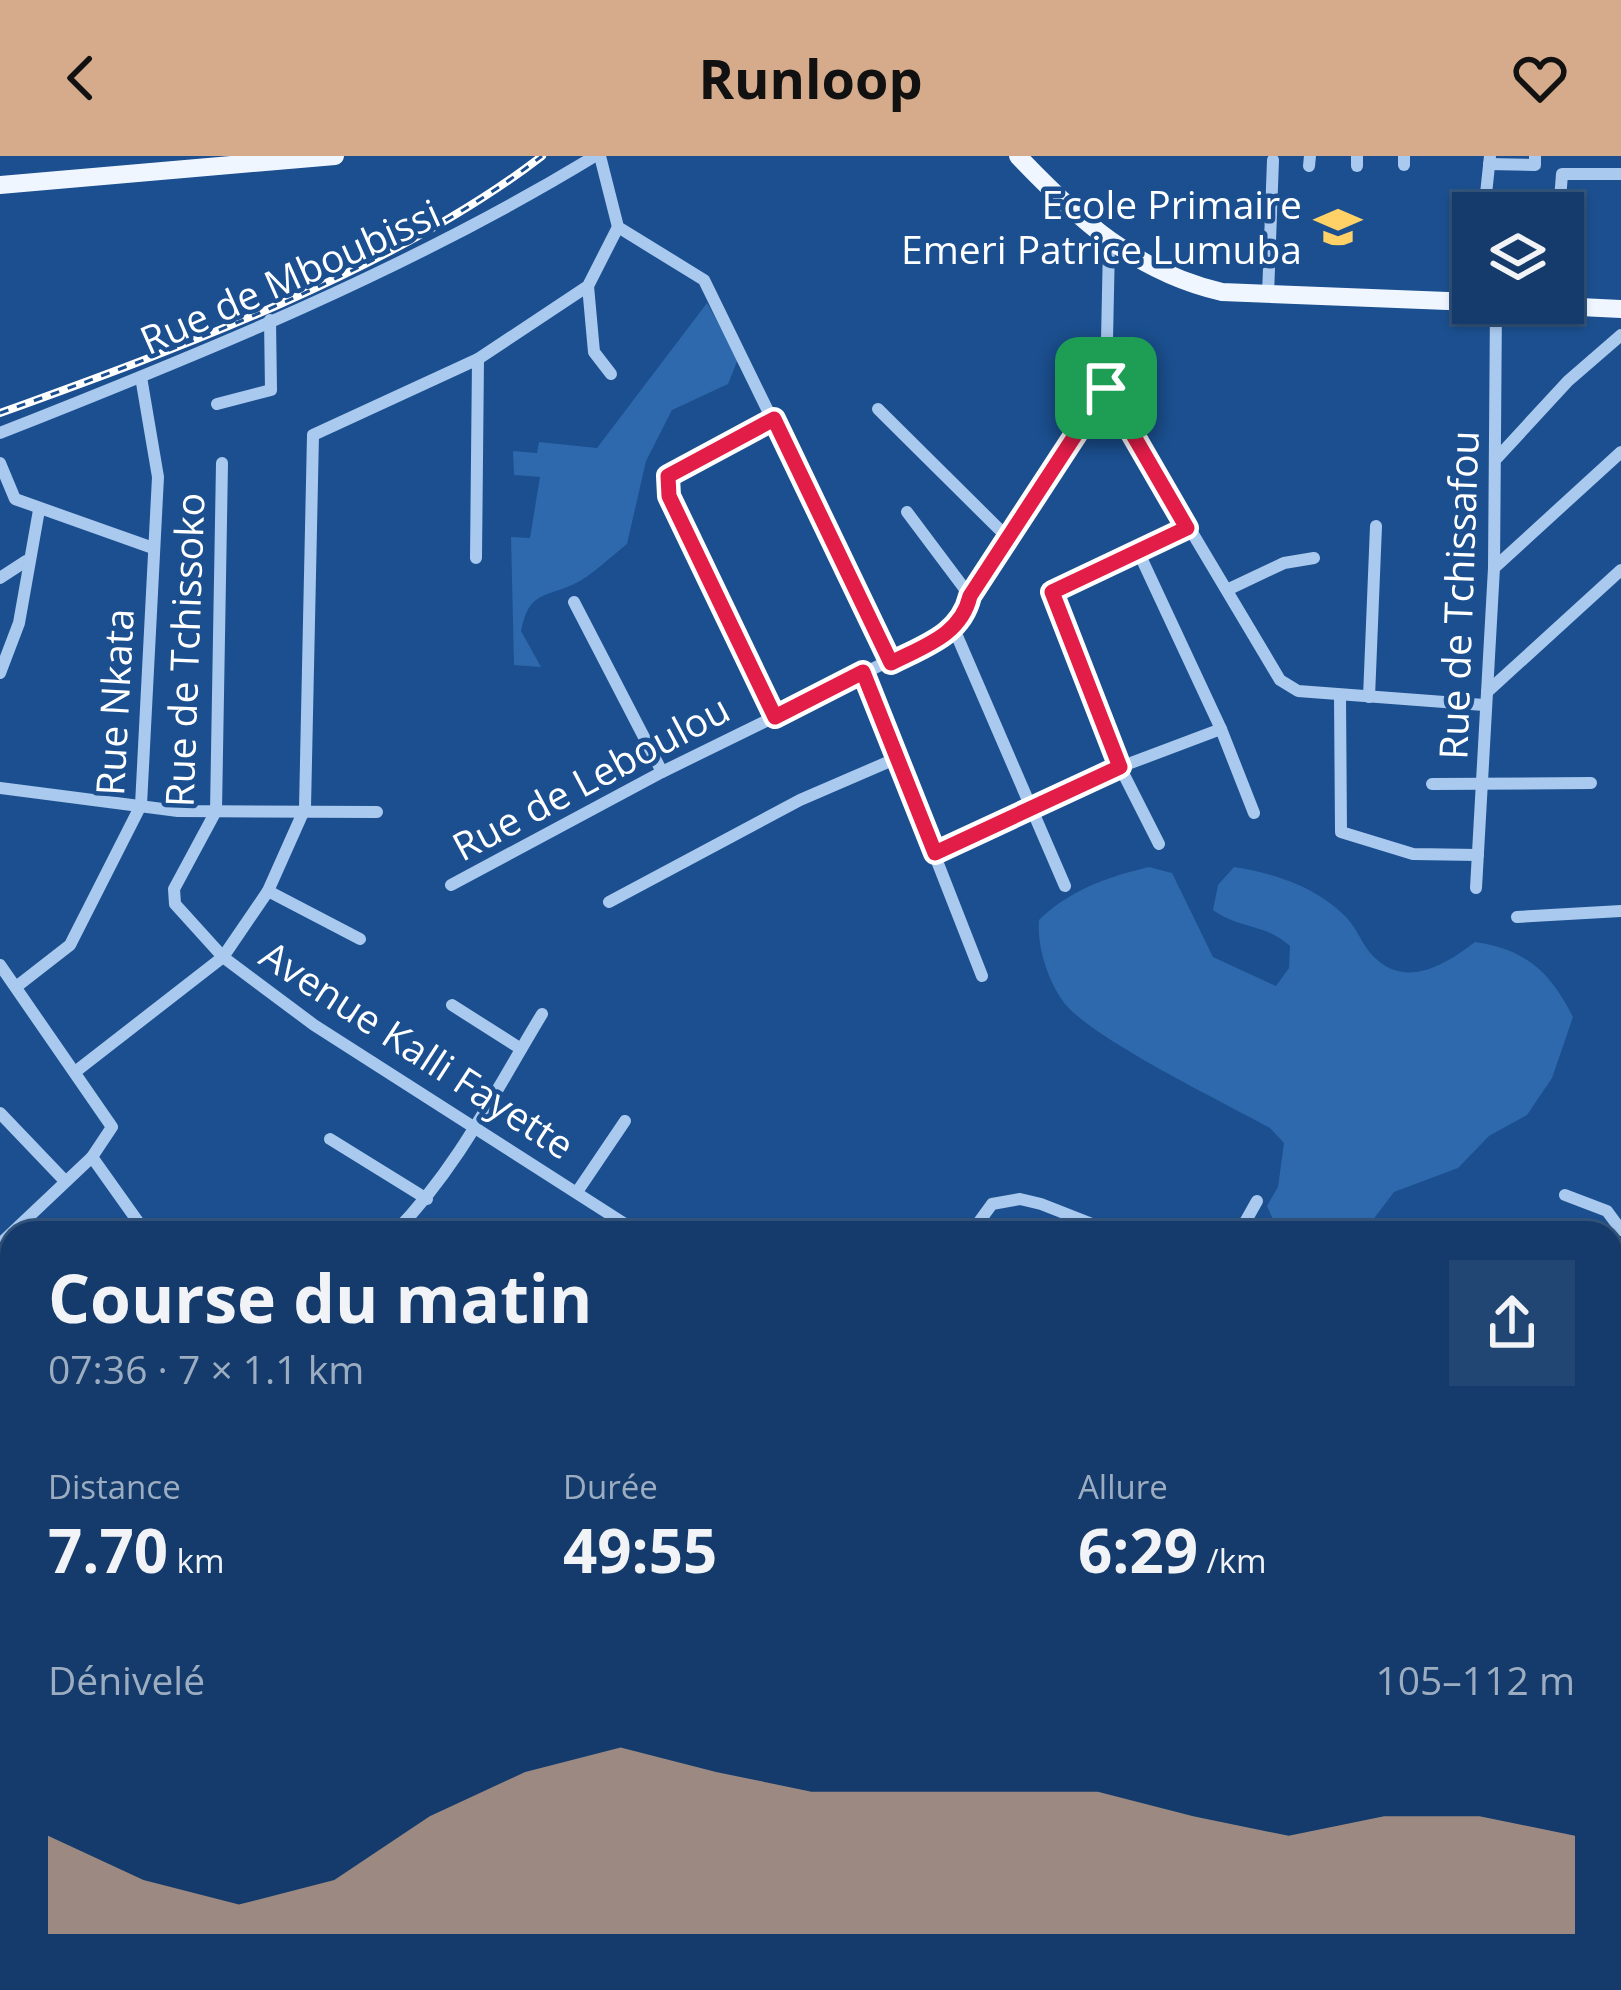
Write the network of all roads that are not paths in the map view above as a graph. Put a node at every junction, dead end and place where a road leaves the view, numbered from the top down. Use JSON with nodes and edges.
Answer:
{"nodes":[{"id":1,"x":335,"y":156,"type":"edge"},
{"id":2,"x":597,"y":156,"type":"edge"},
{"id":3,"x":1018,"y":156,"type":"edge"},
{"id":4,"x":1535,"y":156,"type":"edge"},
{"id":5,"x":1584,"y":156,"type":"edge"},
{"id":6,"x":1273,"y":160,"type":"dead end"},
{"id":7,"x":1489,"y":160,"type":"edge"},
{"id":8,"x":190,"y":162,"type":"edge"},
{"id":9,"x":1584,"y":174,"type":"junction"},
{"id":10,"x":1621,"y":174,"type":"edge"},
{"id":11,"x":0,"y":185,"type":"edge"},
{"id":12,"x":1486,"y":192,"type":"edge"},
{"id":13,"x":1561,"y":192,"type":"edge"},
{"id":14,"x":618,"y":227,"type":"junction"},
{"id":15,"x":1109,"y":244,"type":"junction"},
{"id":16,"x":588,"y":286,"type":"junction"},
{"id":17,"x":1268,"y":295,"type":"junction"},
{"id":18,"x":1452,"y":301,"type":"edge"},
{"id":19,"x":1584,"y":307,"type":"edge"},
{"id":20,"x":1621,"y":309,"type":"edge"},
{"id":21,"x":270,"y":320,"type":"junction"},
{"id":22,"x":1497,"y":324,"type":"edge"},
{"id":23,"x":1621,"y":335,"type":"edge"},
{"id":24,"x":478,"y":358,"type":"junction"},
{"id":25,"x":611,"y":374,"type":"dead end"},
{"id":26,"x":141,"y":377,"type":"junction"},
{"id":27,"x":1106,"y":388,"type":"junction"},
{"id":28,"x":217,"y":404,"type":"dead end"},
{"id":29,"x":878,"y":409,"type":"dead end"},
{"id":30,"x":774,"y":419,"type":"junction"},
{"id":31,"x":0,"y":433,"type":"edge"},
{"id":32,"x":1621,"y":452,"type":"edge"},
{"id":33,"x":1496,"y":459,"type":"junction"},
{"id":34,"x":222,"y":463,"type":"dead end"},
{"id":35,"x":0,"y":464,"type":"edge"},
{"id":36,"x":39,"y":509,"type":"junction"},
{"id":37,"x":907,"y":512,"type":"dead end"},
{"id":38,"x":1376,"y":526,"type":"dead end"},
{"id":39,"x":1187,"y":528,"type":"junction"},
{"id":40,"x":1007,"y":537,"type":"junction"},
{"id":41,"x":153,"y":548,"type":"junction"},
{"id":42,"x":1138,"y":551,"type":"junction"},
{"id":43,"x":476,"y":558,"type":"dead end"},
{"id":44,"x":1314,"y":558,"type":"dead end"},
{"id":45,"x":26,"y":561,"type":"junction"},
{"id":46,"x":1494,"y":568,"type":"junction"},
{"id":47,"x":1621,"y":570,"type":"edge"},
{"id":48,"x":0,"y":578,"type":"edge"},
{"id":49,"x":1609,"y":582,"type":"junction"},
{"id":50,"x":1229,"y":589,"type":"junction"},
{"id":51,"x":1621,"y":592,"type":"edge"},
{"id":52,"x":970,"y":596,"type":"junction"},
{"id":53,"x":574,"y":602,"type":"dead end"},
{"id":54,"x":954,"y":629,"type":"junction"},
{"id":55,"x":891,"y":663,"type":"junction"},
{"id":56,"x":863,"y":672,"type":"junction"},
{"id":57,"x":0,"y":673,"type":"edge"},
{"id":58,"x":1340,"y":696,"type":"junction"},
{"id":59,"x":1369,"y":697,"type":"junction"},
{"id":60,"x":1485,"y":699,"type":"junction"},
{"id":61,"x":775,"y":717,"type":"junction"},
{"id":62,"x":1221,"y":729,"type":"junction"},
{"id":63,"x":895,"y":759,"type":"junction"},
{"id":64,"x":1120,"y":767,"type":"junction"},
{"id":65,"x":662,"y":772,"type":"junction"},
{"id":66,"x":1482,"y":782,"type":"junction"},
{"id":67,"x":1592,"y":783,"type":"dead end"},
{"id":68,"x":1432,"y":784,"type":"dead end"},
{"id":69,"x":0,"y":788,"type":"edge"},
{"id":70,"x":141,"y":805,"type":"junction"},
{"id":71,"x":305,"y":808,"type":"junction"},
{"id":72,"x":1029,"y":808,"type":"junction"},
{"id":73,"x":216,"y":811,"type":"junction"},
{"id":74,"x":377,"y":812,"type":"dead end"},
{"id":75,"x":1254,"y":813,"type":"dead end"},
{"id":76,"x":1159,"y":844,"type":"dead end"},
{"id":77,"x":935,"y":853,"type":"junction"},
{"id":78,"x":1478,"y":855,"type":"junction"},
{"id":79,"x":451,"y":885,"type":"dead end"},
{"id":80,"x":1065,"y":886,"type":"dead end"},
{"id":81,"x":1476,"y":888,"type":"dead end"},
{"id":82,"x":268,"y":891,"type":"junction"},
{"id":83,"x":609,"y":902,"type":"dead end"},
{"id":84,"x":175,"y":904,"type":"joint"},
{"id":85,"x":1621,"y":911,"type":"edge"},
{"id":86,"x":1516,"y":917,"type":"dead end"},
{"id":87,"x":360,"y":939,"type":"dead end"},
{"id":88,"x":223,"y":957,"type":"junction"},
{"id":89,"x":0,"y":965,"type":"edge"},
{"id":90,"x":982,"y":976,"type":"dead end"},
{"id":91,"x":16,"y":987,"type":"junction"},
{"id":92,"x":452,"y":1005,"type":"dead end"},
{"id":93,"x":542,"y":1014,"type":"dead end"},
{"id":94,"x":521,"y":1049,"type":"junction"},
{"id":95,"x":75,"y":1072,"type":"junction"},
{"id":96,"x":0,"y":1113,"type":"edge"},
{"id":97,"x":625,"y":1121,"type":"dead end"},
{"id":98,"x":477,"y":1126,"type":"junction"},
{"id":99,"x":330,"y":1139,"type":"dead end"},
{"id":100,"x":92,"y":1157,"type":"junction"},
{"id":101,"x":65,"y":1181,"type":"junction"},
{"id":102,"x":577,"y":1192,"type":"junction"},
{"id":103,"x":1565,"y":1195,"type":"dead end"},
{"id":104,"x":427,"y":1199,"type":"junction"},
{"id":105,"x":1257,"y":1201,"type":"dead end"},
{"id":106,"x":24,"y":1221,"type":"edge"},
{"id":107,"x":137,"y":1221,"type":"edge"},
{"id":108,"x":406,"y":1221,"type":"edge"},
{"id":109,"x":621,"y":1221,"type":"edge"},
{"id":110,"x":979,"y":1221,"type":"edge"},
{"id":111,"x":1084,"y":1221,"type":"edge"},
{"id":112,"x":1246,"y":1221,"type":"edge"},
{"id":113,"x":1613,"y":1221,"type":"edge"}],
"edges":[{"from":1,"to":8,"type":"main road"},
{"from":2,"to":14,"type":"street"},
{"from":2,"to":21,"type":"street","name":"Rue de Mboubissi"},
{"from":3,"to":15,"type":"main road"},
{"from":4,"to":7,"type":"street"},
{"from":5,"to":9,"type":"street"},
{"from":6,"to":17,"type":"street"},
{"from":7,"to":12,"type":"street"},
{"from":8,"to":11,"type":"main road"},
{"from":9,"to":10,"type":"street"},
{"from":9,"to":13,"type":"street"},
{"from":14,"to":16,"type":"street"},
{"from":14,"to":30,"type":"street"},
{"from":15,"to":17,"type":"main road"},
{"from":15,"to":27,"type":"street"},
{"from":16,"to":24,"type":"street"},
{"from":16,"to":25,"type":"street"},
{"from":17,"to":18,"type":"main road"},
{"from":19,"to":20,"type":"main road"},
{"from":21,"to":26,"type":"street","name":"Rue de Mboubissi"},
{"from":21,"to":28,"type":"street"},
{"from":22,"to":33,"type":"street","name":"Rue de Tchissafou"},
{"from":23,"to":33,"type":"street"},
{"from":24,"to":43,"type":"street"},
{"from":24,"to":71,"type":"street"},
{"from":26,"to":31,"type":"street","name":"Rue de Mboubissi"},
{"from":26,"to":41,"type":"street","name":"Rue Nkata"},
{"from":27,"to":39,"type":"street"},
{"from":27,"to":40,"type":"street"},
{"from":29,"to":40,"type":"street"},
{"from":30,"to":55,"type":"street"},
{"from":30,"to":61,"type":"street"},
{"from":32,"to":46,"type":"street"},
{"from":33,"to":46,"type":"street","name":"Rue de Tchissafou"},
{"from":34,"to":73,"type":"street","name":"Rue de Tchissoko"},
{"from":35,"to":36,"type":"street"},
{"from":36,"to":41,"type":"street"},
{"from":36,"to":45,"type":"street"},
{"from":37,"to":52,"type":"street"},
{"from":38,"to":59,"type":"street"},
{"from":39,"to":42,"type":"street"},
{"from":39,"to":50,"type":"street"},
{"from":40,"to":52,"type":"street"},
{"from":41,"to":70,"type":"street","name":"Rue Nkata"},
{"from":42,"to":62,"type":"street"},
{"from":42,"to":64,"type":"street"},
{"from":44,"to":50,"type":"street"},
{"from":45,"to":48,"type":"street"},
{"from":45,"to":57,"type":"street"},
{"from":46,"to":60,"type":"street","name":"Rue de Tchissafou"},
{"from":47,"to":49,"type":"street"},
{"from":49,"to":51,"type":"street"},
{"from":49,"to":60,"type":"street"},
{"from":50,"to":58,"type":"street"},
{"from":52,"to":54,"type":"street"},
{"from":53,"to":65,"type":"street"},
{"from":54,"to":55,"type":"street","name":"Rue de Leboulou"},
{"from":54,"to":72,"type":"street"},
{"from":55,"to":56,"type":"street","name":"Rue de Leboulou"},
{"from":56,"to":61,"type":"street","name":"Rue de Leboulou"},
{"from":56,"to":63,"type":"street"},
{"from":58,"to":59,"type":"street"},
{"from":58,"to":78,"type":"street"},
{"from":59,"to":60,"type":"street"},
{"from":60,"to":66,"type":"street","name":"Rue de Tchissafou"},
{"from":61,"to":65,"type":"street","name":"Rue de Leboulou"},
{"from":62,"to":64,"type":"street"},
{"from":62,"to":75,"type":"street"},
{"from":63,"to":77,"type":"street"},
{"from":63,"to":83,"type":"street"},
{"from":64,"to":72,"type":"street"},
{"from":64,"to":76,"type":"street"},
{"from":65,"to":79,"type":"street","name":"Rue de Leboulou"},
{"from":66,"to":67,"type":"street"},
{"from":66,"to":68,"type":"street"},
{"from":66,"to":78,"type":"street","name":"Rue de Tchissafou"},
{"from":69,"to":70,"type":"street"},
{"from":70,"to":73,"type":"street"},
{"from":70,"to":91,"type":"street","name":"Rue Nkata"},
{"from":71,"to":73,"type":"street"},
{"from":71,"to":74,"type":"street"},
{"from":71,"to":82,"type":"street"},
{"from":72,"to":77,"type":"street"},
{"from":72,"to":80,"type":"street"},
{"from":73,"to":84,"type":"street","name":"Rue de Tchissoko"},
{"from":77,"to":90,"type":"street"},
{"from":78,"to":81,"type":"street","name":"Rue de Tchissafou"},
{"from":82,"to":87,"type":"street"},
{"from":82,"to":88,"type":"street"},
{"from":84,"to":88,"type":"street","name":"Avenue Kalli Fayette"},
{"from":85,"to":86,"type":"street"},
{"from":88,"to":95,"type":"street"},
{"from":88,"to":98,"type":"street","name":"Avenue Kalli Fayette"},
{"from":89,"to":91,"type":"street"},
{"from":91,"to":95,"type":"street"},
{"from":92,"to":94,"type":"street"},
{"from":93,"to":94,"type":"street"},
{"from":94,"to":98,"type":"street"},
{"from":95,"to":100,"type":"street"},
{"from":96,"to":101,"type":"street"},
{"from":97,"to":102,"type":"street"},
{"from":98,"to":102,"type":"street","name":"Avenue Kalli Fayette"},
{"from":98,"to":104,"type":"street"},
{"from":99,"to":104,"type":"street"},
{"from":100,"to":101,"type":"street"},
{"from":100,"to":107,"type":"street"},
{"from":101,"to":106,"type":"street"},
{"from":102,"to":109,"type":"street","name":"Avenue Kalli Fayette"},
{"from":103,"to":113,"type":"street"},
{"from":104,"to":108,"type":"street"},
{"from":105,"to":112,"type":"street"},
{"from":110,"to":111,"type":"street"}]}
